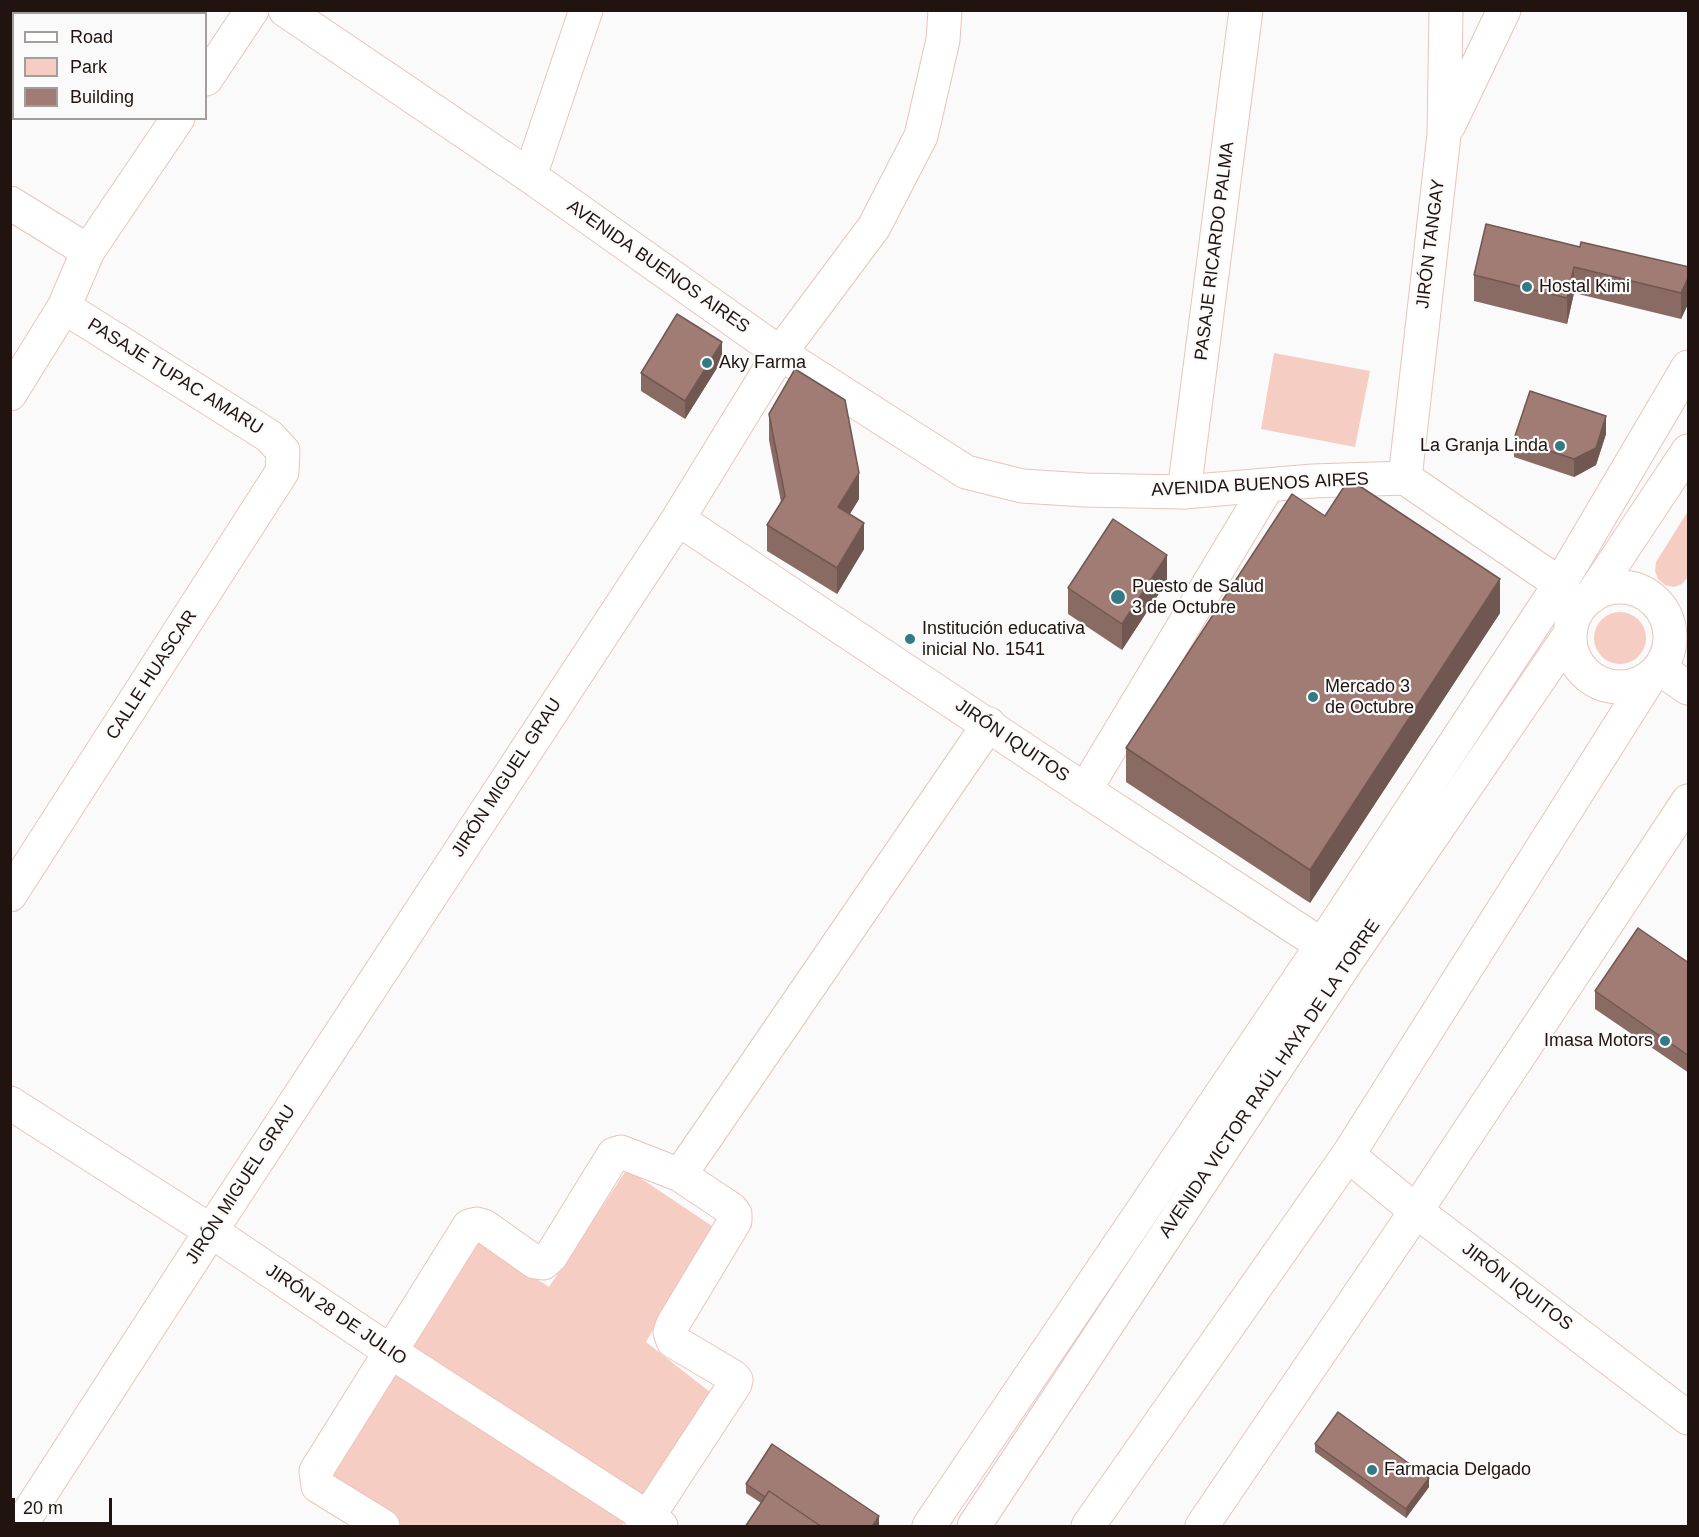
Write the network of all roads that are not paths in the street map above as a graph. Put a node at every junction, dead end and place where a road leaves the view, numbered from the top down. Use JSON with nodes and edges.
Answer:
{"nodes":[{"id":1,"x":252,"y":10,"type":"edge"},
{"id":2,"x":285,"y":10,"type":"edge"},
{"id":3,"x":586,"y":10,"type":"edge"},
{"id":4,"x":945,"y":10,"type":"edge"},
{"id":5,"x":1246,"y":10,"type":"edge"},
{"id":6,"x":1446,"y":10,"type":"edge"},
{"id":7,"x":1504,"y":10,"type":"edge"},
{"id":8,"x":207,"y":78,"type":"edge"},
{"id":9,"x":177,"y":120,"type":"edge"},
{"id":10,"x":1444,"y":135,"type":"junction"},
{"id":11,"x":530,"y":176,"type":"junction"},
{"id":12,"x":10,"y":202,"type":"edge"},
{"id":13,"x":88,"y":251,"type":"junction"},
{"id":14,"x":64,"y":307,"type":"junction"},
{"id":15,"x":780,"y":354,"type":"junction"},
{"id":16,"x":1689,"y":367,"type":"edge"},
{"id":17,"x":10,"y":394,"type":"edge"},
{"id":18,"x":283,"y":451,"type":"joint"},
{"id":19,"x":1689,"y":451,"type":"edge"},
{"id":20,"x":1405,"y":478,"type":"junction"},
{"id":21,"x":1267,"y":487,"type":"junction"},
{"id":22,"x":1184,"y":492,"type":"junction"},
{"id":23,"x":678,"y":519,"type":"junction"},
{"id":24,"x":1575,"y":605,"type":"junction"},
{"id":25,"x":1689,"y":626,"type":"edge"},
{"id":26,"x":1659,"y":667,"type":"junction"},
{"id":27,"x":1689,"y":688,"type":"edge"},
{"id":28,"x":989,"y":724,"type":"junction"},
{"id":29,"x":1085,"y":790,"type":"junction"},
{"id":30,"x":1689,"y":801,"type":"edge"},
{"id":31,"x":10,"y":895,"type":"edge"},
{"id":32,"x":1336,"y":952,"type":"junction"},
{"id":33,"x":10,"y":1103,"type":"edge"},
{"id":34,"x":1348,"y":1155,"type":"junction"},
{"id":35,"x":680,"y":1175,"type":"junction"},
{"id":36,"x":1416,"y":1210,"type":"junction"},
{"id":37,"x":211,"y":1231,"type":"junction"},
{"id":38,"x":391,"y":1352,"type":"junction"},
{"id":39,"x":1689,"y":1418,"type":"edge"},
{"id":40,"x":651,"y":1523,"type":"edge"},
{"id":41,"x":20,"y":1527,"type":"edge"},
{"id":42,"x":383,"y":1527,"type":"edge"},
{"id":43,"x":929,"y":1527,"type":"edge"},
{"id":44,"x":974,"y":1527,"type":"edge"},
{"id":45,"x":1088,"y":1527,"type":"edge"},
{"id":46,"x":1203,"y":1527,"type":"edge"}],
"edges":[{"from":1,"to":8,"type":"street"},
{"from":2,"to":11,"type":"street","name":"AVENIDA BUENOS AIRES"},
{"from":3,"to":11,"type":"street"},
{"from":4,"to":15,"type":"street","name":"JIRÓN MIGUEL GRAU"},
{"from":5,"to":22,"type":"street","name":"PASAJE RICARDO PALMA"},
{"from":6,"to":10,"type":"street","name":"JIRÓN TANGAY"},
{"from":7,"to":10,"type":"street"},
{"from":9,"to":13,"type":"street"},
{"from":10,"to":20,"type":"street","name":"JIRÓN TANGAY"},
{"from":11,"to":15,"type":"street","name":"AVENIDA BUENOS AIRES"},
{"from":12,"to":13,"type":"street"},
{"from":13,"to":14,"type":"street"},
{"from":14,"to":17,"type":"street"},
{"from":14,"to":18,"type":"street","name":"PASAJE TUPAC AMARU"},
{"from":15,"to":22,"type":"street","name":"AVENIDA BUENOS AIRES"},
{"from":15,"to":23,"type":"street","name":"JIRÓN MIGUEL GRAU"},
{"from":16,"to":24,"type":"street"},
{"from":18,"to":31,"type":"street","name":"CALLE HUASCAR"},
{"from":19,"to":24,"type":"street","name":"AVENIDA VICTOR RAÚL HAYA DE LA TORRE"},
{"from":20,"to":21,"type":"street","name":"AVENIDA BUENOS AIRES"},
{"from":20,"to":24,"type":"street"},
{"from":21,"to":22,"type":"street","name":"AVENIDA BUENOS AIRES"},
{"from":21,"to":29,"type":"street"},
{"from":23,"to":28,"type":"street","name":"JIRÓN IQUITOS"},
{"from":23,"to":37,"type":"street","name":"JIRÓN MIGUEL GRAU"},
{"from":24,"to":26,"type":"street"},
{"from":24,"to":26,"type":"street"},
{"from":24,"to":32,"type":"street","name":"AVENIDA VICTOR RAÚL HAYA DE LA TORRE"},
{"from":24,"to":32,"type":"street"},
{"from":25,"to":26,"type":"street"},
{"from":26,"to":27,"type":"street"},
{"from":26,"to":34,"type":"street"},
{"from":28,"to":29,"type":"street","name":"JIRÓN IQUITOS"},
{"from":28,"to":35,"type":"street"},
{"from":29,"to":32,"type":"street","name":"JIRÓN IQUITOS"},
{"from":30,"to":36,"type":"street"},
{"from":32,"to":43,"type":"street"},
{"from":32,"to":44,"type":"street","name":"AVENIDA VICTOR RAÚL HAYA DE LA TORRE"},
{"from":33,"to":37,"type":"street","name":"JIRÓN 28 DE JULIO"},
{"from":34,"to":36,"type":"street","name":"JIRÓN IQUITOS"},
{"from":34,"to":45,"type":"street"},
{"from":35,"to":38,"type":"street"},
{"from":35,"to":40,"type":"street"},
{"from":36,"to":39,"type":"street","name":"JIRÓN IQUITOS"},
{"from":36,"to":46,"type":"street"},
{"from":37,"to":38,"type":"street","name":"JIRÓN 28 DE JULIO"},
{"from":37,"to":41,"type":"street","name":"JIRÓN MIGUEL GRAU"},
{"from":38,"to":40,"type":"street","name":"JIRÓN 28 DE JULIO"},
{"from":38,"to":42,"type":"street"}]}
